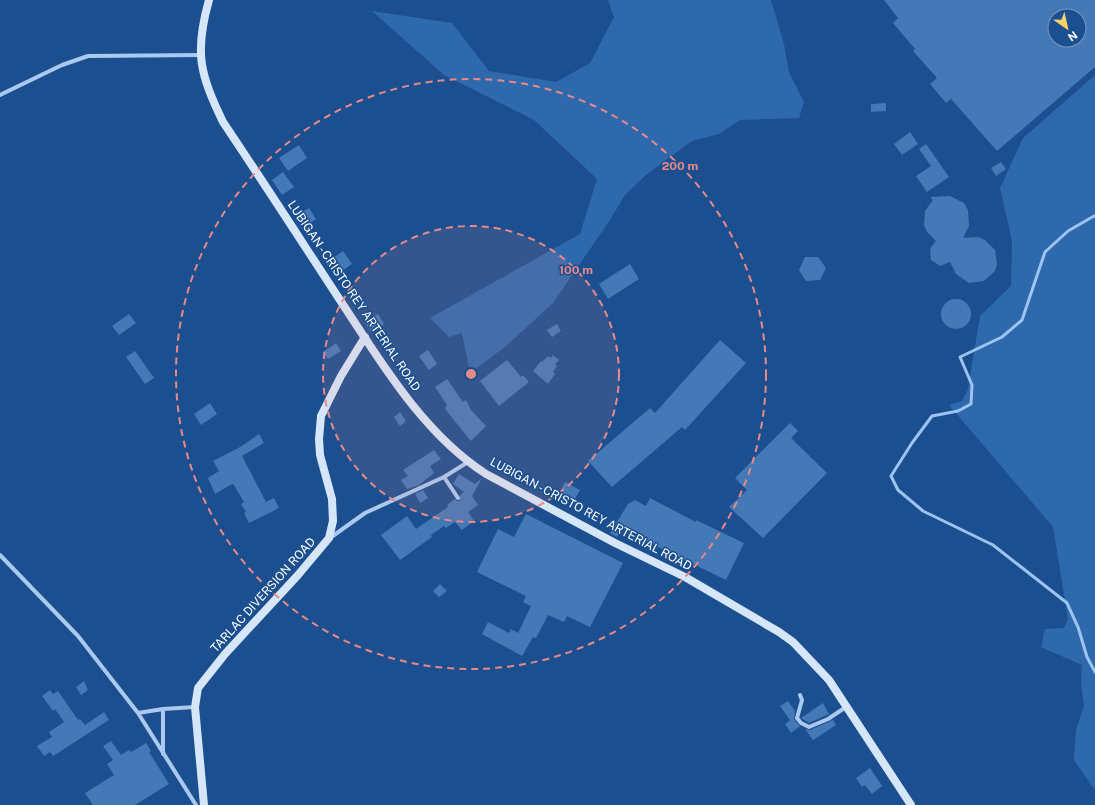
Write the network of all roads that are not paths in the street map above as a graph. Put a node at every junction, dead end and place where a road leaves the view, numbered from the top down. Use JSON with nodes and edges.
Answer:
{"nodes":[{"id":1,"x":209,"y":0,"type":"edge"},
{"id":2,"x":200,"y":55,"type":"junction"},
{"id":3,"x":0,"y":95,"type":"edge"},
{"id":4,"x":365,"y":337,"type":"junction"},
{"id":5,"x":468,"y":462,"type":"junction"},
{"id":6,"x":444,"y":477,"type":"junction"},
{"id":7,"x":458,"y":498,"type":"dead end"},
{"id":8,"x":329,"y":538,"type":"junction"},
{"id":9,"x":0,"y":555,"type":"edge"},
{"id":10,"x":800,"y":695,"type":"dead end"},
{"id":11,"x":196,"y":707,"type":"junction"},
{"id":12,"x":846,"y":707,"type":"junction"},
{"id":13,"x":163,"y":708,"type":"junction"},
{"id":14,"x":138,"y":713,"type":"junction"},
{"id":15,"x":163,"y":755,"type":"junction"},
{"id":16,"x":196,"y":805,"type":"edge"},
{"id":17,"x":204,"y":805,"type":"edge"},
{"id":18,"x":910,"y":805,"type":"edge"}],
"edges":[{"from":1,"to":2,"type":"main road","name":"LUBIGAN - CRISTO REY ARTERIAL ROAD"},
{"from":2,"to":3,"type":"street"},
{"from":2,"to":4,"type":"main road","name":"LUBIGAN - CRISTO REY ARTERIAL ROAD"},
{"from":4,"to":5,"type":"main road","name":"LUBIGAN - CRISTO REY ARTERIAL ROAD"},
{"from":4,"to":8,"type":"main road","name":"TARLAC DIVERSION ROAD"},
{"from":5,"to":6,"type":"street"},
{"from":5,"to":12,"type":"main road","name":"LUBIGAN - CRISTO REY ARTERIAL ROAD"},
{"from":6,"to":7,"type":"street"},
{"from":6,"to":8,"type":"street"},
{"from":8,"to":11,"type":"main road","name":"TARLAC DIVERSION ROAD"},
{"from":9,"to":14,"type":"street"},
{"from":10,"to":12,"type":"street"},
{"from":11,"to":13,"type":"street"},
{"from":11,"to":17,"type":"main road","name":"TARLAC DIVERSION ROAD"},
{"from":12,"to":18,"type":"main road","name":"LUBIGAN - CRISTO REY ARTERIAL ROAD"},
{"from":13,"to":14,"type":"street"},
{"from":13,"to":15,"type":"street"},
{"from":14,"to":15,"type":"street"},
{"from":15,"to":16,"type":"street"}]}
